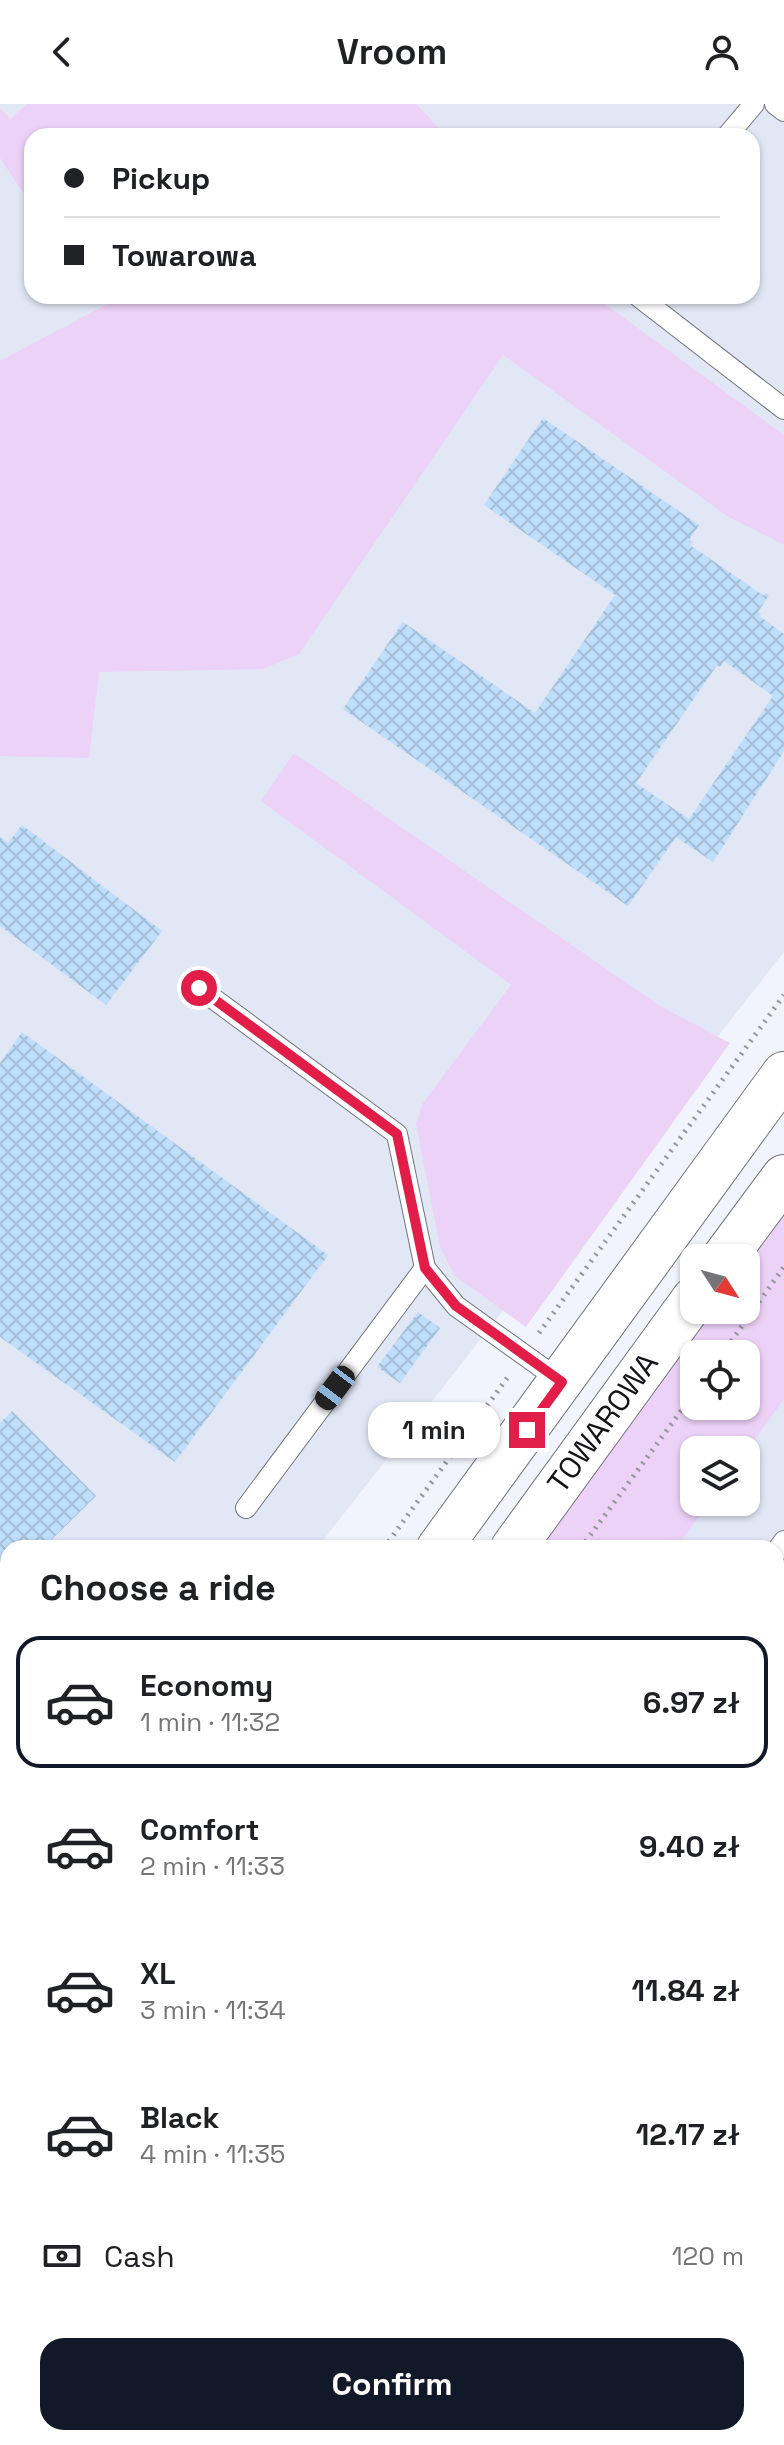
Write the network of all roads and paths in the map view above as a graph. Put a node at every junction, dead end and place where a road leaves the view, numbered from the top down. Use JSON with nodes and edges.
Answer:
{"nodes":[{"id":1,"x":754,"y":104,"type":"edge"},
{"id":2,"x":775,"y":104,"type":"edge"},
{"id":3,"x":784,"y":111,"type":"edge"},
{"id":4,"x":734,"y":128,"type":"edge"},
{"id":5,"x":648,"y":304,"type":"edge"},
{"id":6,"x":784,"y":409,"type":"edge"},
{"id":7,"x":199,"y":988,"type":"dead end"},
{"id":8,"x":784,"y":995,"type":"edge"},
{"id":9,"x":784,"y":1074,"type":"edge"},
{"id":10,"x":784,"y":1177,"type":"edge"},
{"id":11,"x":734,"y":1244,"type":"edge"},
{"id":12,"x":784,"y":1267,"type":"edge"},
{"id":13,"x":425,"y":1268,"type":"junction"},
{"id":14,"x":680,"y":1318,"type":"edge"},
{"id":15,"x":732,"y":1340,"type":"edge"},
{"id":16,"x":523,"y":1355,"type":"junction"},
{"id":17,"x":562,"y":1382,"type":"junction"},
{"id":18,"x":680,"y":1412,"type":"edge"},
{"id":19,"x":246,"y":1508,"type":"dead end"},
{"id":20,"x":390,"y":1540,"type":"edge"},
{"id":21,"x":445,"y":1540,"type":"edge"},
{"id":22,"x":519,"y":1540,"type":"edge"},
{"id":23,"x":587,"y":1540,"type":"edge"}],
"edges":[{"from":1,"to":4,"type":"lane"},
{"from":2,"to":3,"type":"lane"},
{"from":5,"to":6,"type":"lane"},
{"from":7,"to":13,"type":"lane"},
{"from":8,"to":16,"type":"path"},
{"from":9,"to":17,"type":"street","name":"TOWAROWA"},
{"from":10,"to":11,"type":"street"},
{"from":12,"to":15,"type":"path"},
{"from":13,"to":16,"type":"lane"},
{"from":13,"to":19,"type":"lane"},
{"from":14,"to":22,"type":"street","name":"TOWAROWA"},
{"from":16,"to":17,"type":"lane"},
{"from":16,"to":20,"type":"path"},
{"from":17,"to":21,"type":"street","name":"TOWAROWA"},
{"from":18,"to":23,"type":"path"}]}
